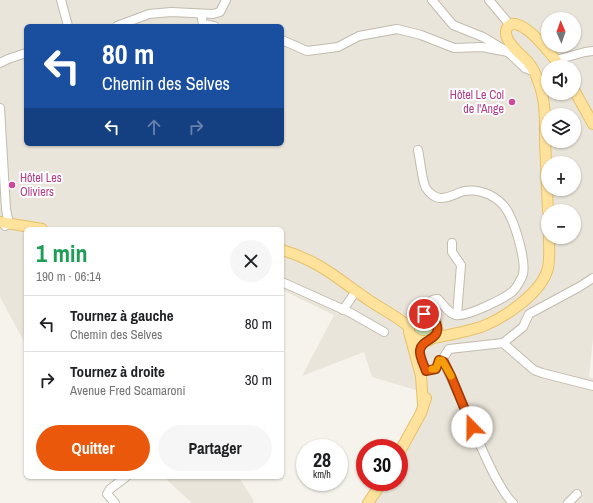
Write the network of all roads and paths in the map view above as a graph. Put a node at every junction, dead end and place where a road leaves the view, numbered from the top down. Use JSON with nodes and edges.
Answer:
{"nodes":[{"id":1,"x":62,"y":0,"type":"edge"},
{"id":2,"x":226,"y":0,"type":"edge"},
{"id":3,"x":432,"y":0,"type":"edge"},
{"id":4,"x":489,"y":0,"type":"edge"},
{"id":5,"x":201,"y":14,"type":"junction"},
{"id":6,"x":68,"y":24,"type":"edge"},
{"id":7,"x":122,"y":24,"type":"edge"},
{"id":8,"x":203,"y":24,"type":"edge"},
{"id":9,"x":510,"y":25,"type":"junction"},
{"id":10,"x":284,"y":41,"type":"edge"},
{"id":11,"x":593,"y":51,"type":"edge"},
{"id":12,"x":508,"y":52,"type":"junction"},
{"id":13,"x":24,"y":54,"type":"edge"},
{"id":14,"x":554,"y":60,"type":"edge"},
{"id":15,"x":567,"y":60,"type":"edge"},
{"id":16,"x":0,"y":63,"type":"edge"},
{"id":17,"x":533,"y":69,"type":"junction"},
{"id":18,"x":580,"y":100,"type":"edge"},
{"id":19,"x":0,"y":108,"type":"edge"},
{"id":20,"x":593,"y":124,"type":"edge"},
{"id":21,"x":418,"y":150,"type":"dead end"},
{"id":22,"x":1,"y":155,"type":"edge"},
{"id":23,"x":548,"y":204,"type":"edge"},
{"id":24,"x":3,"y":224,"type":"edge"},
{"id":25,"x":26,"y":227,"type":"edge"},
{"id":26,"x":24,"y":230,"type":"edge"},
{"id":27,"x":452,"y":243,"type":"dead end"},
{"id":28,"x":549,"y":244,"type":"edge"},
{"id":29,"x":284,"y":251,"type":"edge"},
{"id":30,"x":593,"y":278,"type":"edge"},
{"id":31,"x":284,"y":283,"type":"edge"},
{"id":32,"x":356,"y":291,"type":"junction"},
{"id":33,"x":343,"y":310,"type":"junction"},
{"id":34,"x":394,"y":315,"type":"junction"},
{"id":35,"x":420,"y":315,"type":"junction"},
{"id":36,"x":457,"y":316,"type":"junction"},
{"id":37,"x":437,"y":324,"type":"junction"},
{"id":38,"x":410,"y":331,"type":"junction"},
{"id":39,"x":384,"y":332,"type":"dead end"},
{"id":40,"x":464,"y":332,"type":"junction"},
{"id":41,"x":429,"y":340,"type":"junction"},
{"id":42,"x":503,"y":343,"type":"junction"},
{"id":43,"x":415,"y":359,"type":"junction"},
{"id":44,"x":442,"y":360,"type":"junction"},
{"id":45,"x":426,"y":371,"type":"junction"},
{"id":46,"x":593,"y":386,"type":"edge"},
{"id":47,"x":423,"y":404,"type":"junction"},
{"id":48,"x":407,"y":439,"type":"edge"},
{"id":49,"x":123,"y":479,"type":"edge"},
{"id":50,"x":376,"y":491,"type":"edge"},
{"id":51,"x":577,"y":494,"type":"dead end"},
{"id":52,"x":115,"y":503,"type":"edge"},
{"id":53,"x":368,"y":503,"type":"edge"},
{"id":54,"x":512,"y":503,"type":"edge"},
{"id":55,"x":568,"y":503,"type":"edge"}],
"edges":[{"from":1,"to":6,"type":"street"},
{"from":2,"to":5,"type":"street"},
{"from":3,"to":12,"type":"street"},
{"from":4,"to":9,"type":"street"},
{"from":5,"to":7,"type":"street"},
{"from":5,"to":8,"type":"street"},
{"from":9,"to":14,"type":"main road"},
{"from":9,"to":17,"type":"main road"},
{"from":10,"to":12,"type":"street"},
{"from":11,"to":15,"type":"street"},
{"from":12,"to":17,"type":"street"},
{"from":13,"to":16,"type":"street"},
{"from":17,"to":23,"type":"main road"},
{"from":18,"to":20,"type":"main road"},
{"from":19,"to":22,"type":"street"},
{"from":21,"to":36,"type":"street"},
{"from":22,"to":24,"type":"street"},
{"from":24,"to":25,"type":"main road"},
{"from":24,"to":26,"type":"main road"},
{"from":27,"to":36,"type":"street"},
{"from":28,"to":40,"type":"main road"},
{"from":29,"to":32,"type":"main road"},
{"from":30,"to":42,"type":"street"},
{"from":31,"to":33,"type":"street"},
{"from":32,"to":33,"type":"street"},
{"from":32,"to":34,"type":"main road"},
{"from":33,"to":39,"type":"street"},
{"from":34,"to":35,"type":"main road"},
{"from":34,"to":38,"type":"main road"},
{"from":35,"to":36,"type":"street"},
{"from":35,"to":37,"type":"main road"},
{"from":35,"to":38,"type":"main road"},
{"from":37,"to":40,"type":"main road"},
{"from":37,"to":41,"type":"main road"},
{"from":38,"to":41,"type":"main road"},
{"from":38,"to":43,"type":"main road"},
{"from":40,"to":41,"type":"main road"},
{"from":41,"to":45,"type":"main road"},
{"from":42,"to":44,"type":"street"},
{"from":42,"to":46,"type":"street"},
{"from":43,"to":45,"type":"street"},
{"from":43,"to":47,"type":"main road"},
{"from":44,"to":45,"type":"street"},
{"from":44,"to":54,"type":"street"},
{"from":45,"to":47,"type":"main road"},
{"from":47,"to":48,"type":"main road"},
{"from":49,"to":52,"type":"street"},
{"from":50,"to":53,"type":"main road"},
{"from":51,"to":55,"type":"street"}]}
